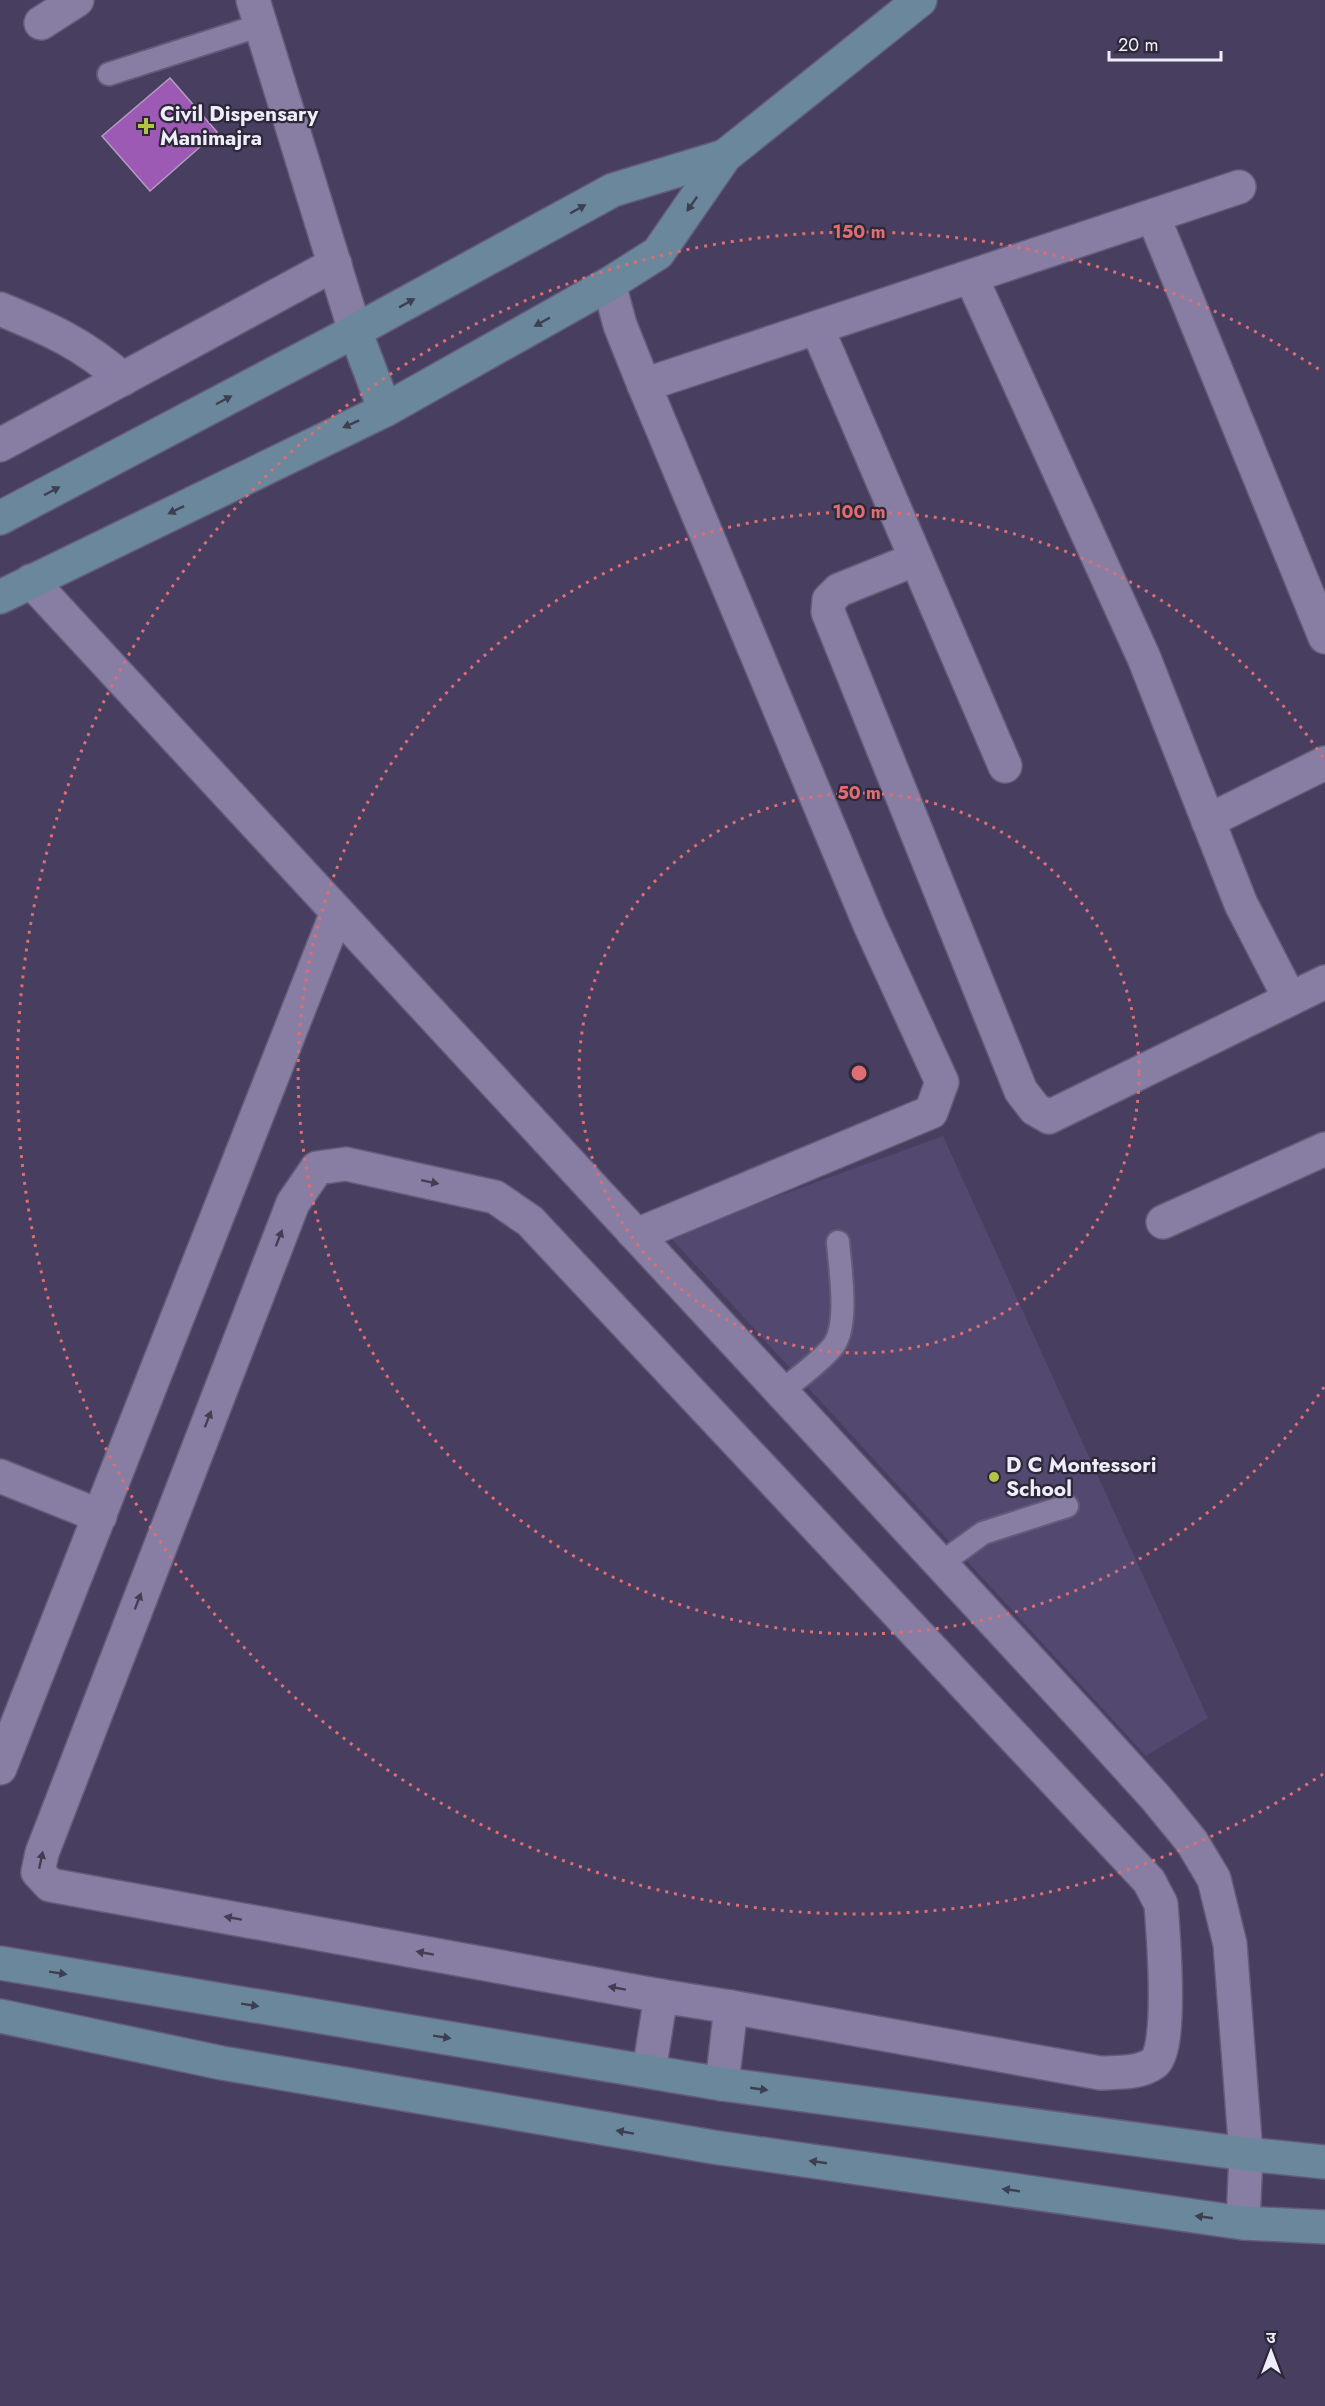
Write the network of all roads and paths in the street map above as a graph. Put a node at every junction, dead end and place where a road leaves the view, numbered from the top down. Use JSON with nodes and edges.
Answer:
{"nodes":[{"id":1,"x":77,"y":0,"type":"edge"},
{"id":2,"x":920,"y":0,"type":"edge"},
{"id":3,"x":257,"y":12,"type":"edge"},
{"id":4,"x":41,"y":23,"type":"dead end"},
{"id":5,"x":109,"y":74,"type":"dead end"},
{"id":6,"x":725,"y":156,"type":"junction"},
{"id":7,"x":1239,"y":187,"type":"dead end"},
{"id":8,"x":1153,"y":216,"type":"junction"},
{"id":9,"x":335,"y":264,"type":"junction"},
{"id":10,"x":971,"y":277,"type":"junction"},
{"id":11,"x":609,"y":284,"type":"junction"},
{"id":12,"x":0,"y":309,"type":"edge"},
{"id":13,"x":817,"y":328,"type":"junction"},
{"id":14,"x":355,"y":331,"type":"junction"},
{"id":15,"x":123,"y":378,"type":"junction"},
{"id":16,"x":644,"y":385,"type":"junction"},
{"id":17,"x":385,"y":410,"type":"junction"},
{"id":18,"x":0,"y":445,"type":"edge"},
{"id":19,"x":0,"y":518,"type":"edge"},
{"id":20,"x":916,"y":559,"type":"junction"},
{"id":21,"x":31,"y":581,"type":"junction"},
{"id":22,"x":0,"y":597,"type":"edge"},
{"id":23,"x":1325,"y":637,"type":"edge"},
{"id":24,"x":1325,"y":763,"type":"edge"},
{"id":25,"x":1005,"y":766,"type":"dead end"},
{"id":26,"x":1208,"y":821,"type":"junction"},
{"id":27,"x":337,"y":912,"type":"junction"},
{"id":28,"x":1325,"y":982,"type":"edge"},
{"id":29,"x":1290,"y":999,"type":"junction"},
{"id":30,"x":1325,"y":1149,"type":"edge"},
{"id":31,"x":1163,"y":1222,"type":"dead end"},
{"id":32,"x":633,"y":1232,"type":"junction"},
{"id":33,"x":838,"y":1242,"type":"dead end"},
{"id":34,"x":781,"y":1392,"type":"junction"},
{"id":35,"x":0,"y":1476,"type":"edge"},
{"id":36,"x":1067,"y":1506,"type":"dead end"},
{"id":37,"x":100,"y":1516,"type":"junction"},
{"id":38,"x":940,"y":1564,"type":"junction"},
{"id":39,"x":0,"y":1768,"type":"edge"},
{"id":40,"x":0,"y":1964,"type":"edge"},
{"id":41,"x":661,"y":1996,"type":"junction"},
{"id":42,"x":731,"y":2007,"type":"junction"},
{"id":43,"x":0,"y":2016,"type":"edge"},
{"id":44,"x":649,"y":2071,"type":"junction"},
{"id":45,"x":722,"y":2084,"type":"junction"},
{"id":46,"x":1246,"y":2154,"type":"junction"},
{"id":47,"x":1325,"y":2162,"type":"edge"},
{"id":48,"x":1244,"y":2223,"type":"junction"},
{"id":49,"x":1325,"y":2227,"type":"edge"}],
"edges":[{"from":1,"to":4,"type":"street"},
{"from":2,"to":6,"type":"street"},
{"from":3,"to":5,"type":"lane"},
{"from":3,"to":9,"type":"street"},
{"from":6,"to":11,"type":"street","one_way":true},
{"from":14,"to":6,"type":"street","one_way":true},
{"from":7,"to":8,"type":"street"},
{"from":8,"to":10,"type":"street"},
{"from":8,"to":23,"type":"street"},
{"from":9,"to":14,"type":"street"},
{"from":9,"to":15,"type":"street"},
{"from":10,"to":13,"type":"street"},
{"from":10,"to":26,"type":"street"},
{"from":11,"to":16,"type":"street"},
{"from":11,"to":17,"type":"street","one_way":true},
{"from":12,"to":15,"type":"street"},
{"from":13,"to":16,"type":"street"},
{"from":13,"to":20,"type":"street"},
{"from":14,"to":17,"type":"street"},
{"from":19,"to":14,"type":"street","one_way":true},
{"from":15,"to":18,"type":"street"},
{"from":16,"to":32,"type":"street"},
{"from":17,"to":21,"type":"street","one_way":true},
{"from":20,"to":25,"type":"street"},
{"from":20,"to":29,"type":"street"},
{"from":21,"to":22,"type":"street"},
{"from":21,"to":27,"type":"street"},
{"from":24,"to":26,"type":"street"},
{"from":26,"to":29,"type":"street"},
{"from":27,"to":32,"type":"street"},
{"from":27,"to":37,"type":"street"},
{"from":28,"to":29,"type":"street"},
{"from":30,"to":31,"type":"street"},
{"from":32,"to":34,"type":"street"},
{"from":33,"to":34,"type":"lane"},
{"from":34,"to":38,"type":"street"},
{"from":35,"to":37,"type":"street"},
{"from":36,"to":38,"type":"lane"},
{"from":37,"to":39,"type":"street"},
{"from":38,"to":46,"type":"street"},
{"from":40,"to":44,"type":"street","one_way":true},
{"from":41,"to":42,"type":"street"},
{"from":41,"to":42,"type":"street","one_way":true},
{"from":41,"to":44,"type":"street"},
{"from":42,"to":45,"type":"street"},
{"from":48,"to":43,"type":"street","one_way":true},
{"from":44,"to":45,"type":"street"},
{"from":45,"to":46,"type":"street","one_way":true},
{"from":46,"to":47,"type":"street"},
{"from":46,"to":48,"type":"street"},
{"from":48,"to":49,"type":"street"}]}
